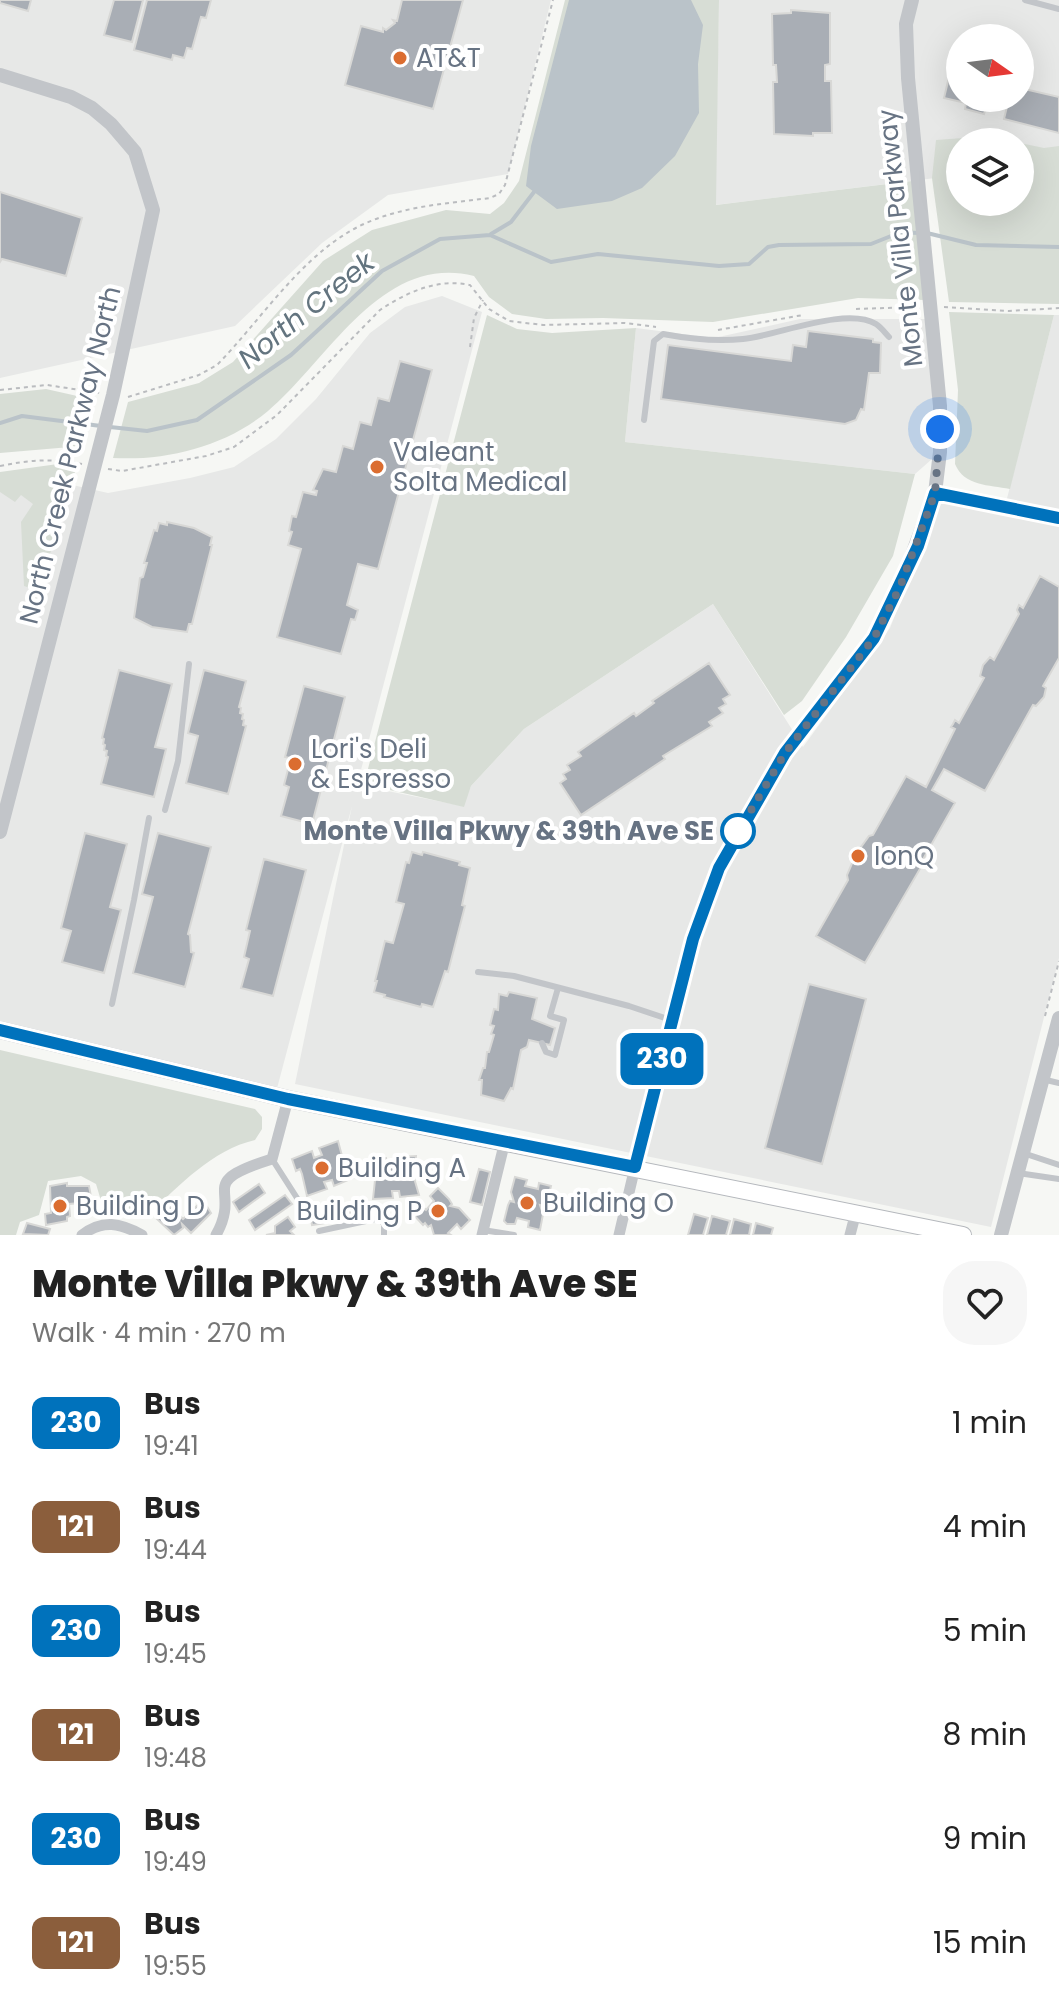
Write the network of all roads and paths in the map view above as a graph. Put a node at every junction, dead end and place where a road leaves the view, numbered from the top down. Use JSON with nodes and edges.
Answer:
{"nodes":[{"id":1,"x":553,"y":0,"type":"edge"},
{"id":2,"x":912,"y":0,"type":"edge"},
{"id":3,"x":1025,"y":0,"type":"edge"},
{"id":4,"x":1059,"y":9,"type":"edge"},
{"id":5,"x":0,"y":75,"type":"edge"},
{"id":6,"x":484,"y":300,"type":"junction"},
{"id":7,"x":932,"y":307,"type":"junction"},
{"id":8,"x":1059,"y":308,"type":"edge"},
{"id":9,"x":854,"y":309,"type":"dead end"},
{"id":10,"x":814,"y":313,"type":"dead end"},
{"id":11,"x":665,"y":328,"type":"dead end"},
{"id":12,"x":718,"y":330,"type":"dead end"},
{"id":13,"x":889,"y":337,"type":"dead end"},
{"id":14,"x":470,"y":347,"type":"dead end"},
{"id":15,"x":0,"y":390,"type":"edge"},
{"id":16,"x":102,"y":393,"type":"dead end"},
{"id":17,"x":128,"y":397,"type":"dead end"},
{"id":18,"x":644,"y":420,"type":"dead end"},
{"id":19,"x":80,"y":464,"type":"dead end"},
{"id":20,"x":0,"y":466,"type":"edge"},
{"id":21,"x":108,"y":469,"type":"dead end"},
{"id":22,"x":935,"y":493,"type":"junction"},
{"id":23,"x":1059,"y":518,"type":"edge"},
{"id":24,"x":189,"y":664,"type":"dead end"},
{"id":25,"x":165,"y":810,"type":"dead end"},
{"id":26,"x":149,"y":818,"type":"dead end"},
{"id":27,"x":0,"y":832,"type":"edge"},
{"id":28,"x":478,"y":972,"type":"dead end"},
{"id":29,"x":558,"y":988,"type":"junction"},
{"id":30,"x":112,"y":1004,"type":"dead end"},
{"id":31,"x":550,"y":1016,"type":"junction"},
{"id":32,"x":1059,"y":1019,"type":"edge"},
{"id":33,"x":671,"y":1020,"type":"junction"},
{"id":34,"x":546,"y":1025,"type":"dead end"},
{"id":35,"x":0,"y":1030,"type":"edge"},
{"id":36,"x":542,"y":1043,"type":"dead end"},
{"id":37,"x":1042,"y":1079,"type":"junction"},
{"id":38,"x":1059,"y":1083,"type":"edge"},
{"id":39,"x":281,"y":1098,"type":"junction"},
{"id":40,"x":505,"y":1141,"type":"junction"},
{"id":41,"x":1023,"y":1153,"type":"junction"},
{"id":42,"x":272,"y":1159,"type":"junction"},
{"id":43,"x":1059,"y":1165,"type":"edge"},
{"id":44,"x":635,"y":1167,"type":"junction"},
{"id":45,"x":1018,"y":1173,"type":"junction"},
{"id":46,"x":1059,"y":1179,"type":"edge"},
{"id":47,"x":297,"y":1198,"type":"dead end"},
{"id":48,"x":856,"y":1212,"type":"junction"},
{"id":49,"x":319,"y":1231,"type":"dead end"},
{"id":50,"x":482,"y":1232,"type":"edge"},
{"id":51,"x":82,"y":1235,"type":"edge"},
{"id":52,"x":142,"y":1235,"type":"edge"},
{"id":53,"x":216,"y":1235,"type":"edge"},
{"id":54,"x":384,"y":1235,"type":"edge"},
{"id":55,"x":514,"y":1235,"type":"edge"},
{"id":56,"x":619,"y":1235,"type":"edge"},
{"id":57,"x":850,"y":1235,"type":"edge"},
{"id":58,"x":963,"y":1235,"type":"edge"},
{"id":59,"x":1001,"y":1235,"type":"edge"}],
"edges":[{"from":1,"to":17,"type":"path"},
{"from":2,"to":7,"type":"street","name":"Monte Villa Parkway"},
{"from":3,"to":4,"type":"lane"},
{"from":5,"to":27,"type":"street","name":"North Creek Parkway North"},
{"from":6,"to":11,"type":"path"},
{"from":6,"to":14,"type":"path"},
{"from":6,"to":21,"type":"path"},
{"from":7,"to":8,"type":"path"},
{"from":7,"to":9,"type":"path"},
{"from":7,"to":22,"type":"street","name":"Monte Villa Parkway"},
{"from":10,"to":12,"type":"path"},
{"from":13,"to":18,"type":"lane"},
{"from":15,"to":16,"type":"path"},
{"from":19,"to":20,"type":"path"},
{"from":22,"to":23,"type":"street"},
{"from":22,"to":33,"type":"street","name":"Monte Villa Parkway"},
{"from":24,"to":25,"type":"lane"},
{"from":26,"to":30,"type":"lane"},
{"from":28,"to":29,"type":"lane"},
{"from":29,"to":31,"type":"lane"},
{"from":29,"to":33,"type":"lane"},
{"from":31,"to":34,"type":"lane"},
{"from":31,"to":36,"type":"lane"},
{"from":32,"to":37,"type":"street"},
{"from":33,"to":44,"type":"street","name":"Monte Villa Parkway"},
{"from":35,"to":39,"type":"main road"},
{"from":37,"to":38,"type":"lane"},
{"from":37,"to":41,"type":"street"},
{"from":39,"to":40,"type":"main road"},
{"from":39,"to":42,"type":"street"},
{"from":40,"to":44,"type":"main road"},
{"from":40,"to":50,"type":"street"},
{"from":41,"to":43,"type":"lane"},
{"from":41,"to":45,"type":"street"},
{"from":42,"to":47,"type":"lane"},
{"from":42,"to":53,"type":"street"},
{"from":44,"to":48,"type":"main road"},
{"from":44,"to":56,"type":"street"},
{"from":45,"to":46,"type":"lane"},
{"from":45,"to":59,"type":"street"},
{"from":48,"to":57,"type":"street"},
{"from":48,"to":58,"type":"main road"},
{"from":49,"to":54,"type":"lane"},
{"from":50,"to":55,"type":"lane"},
{"from":51,"to":52,"type":"street"}]}
